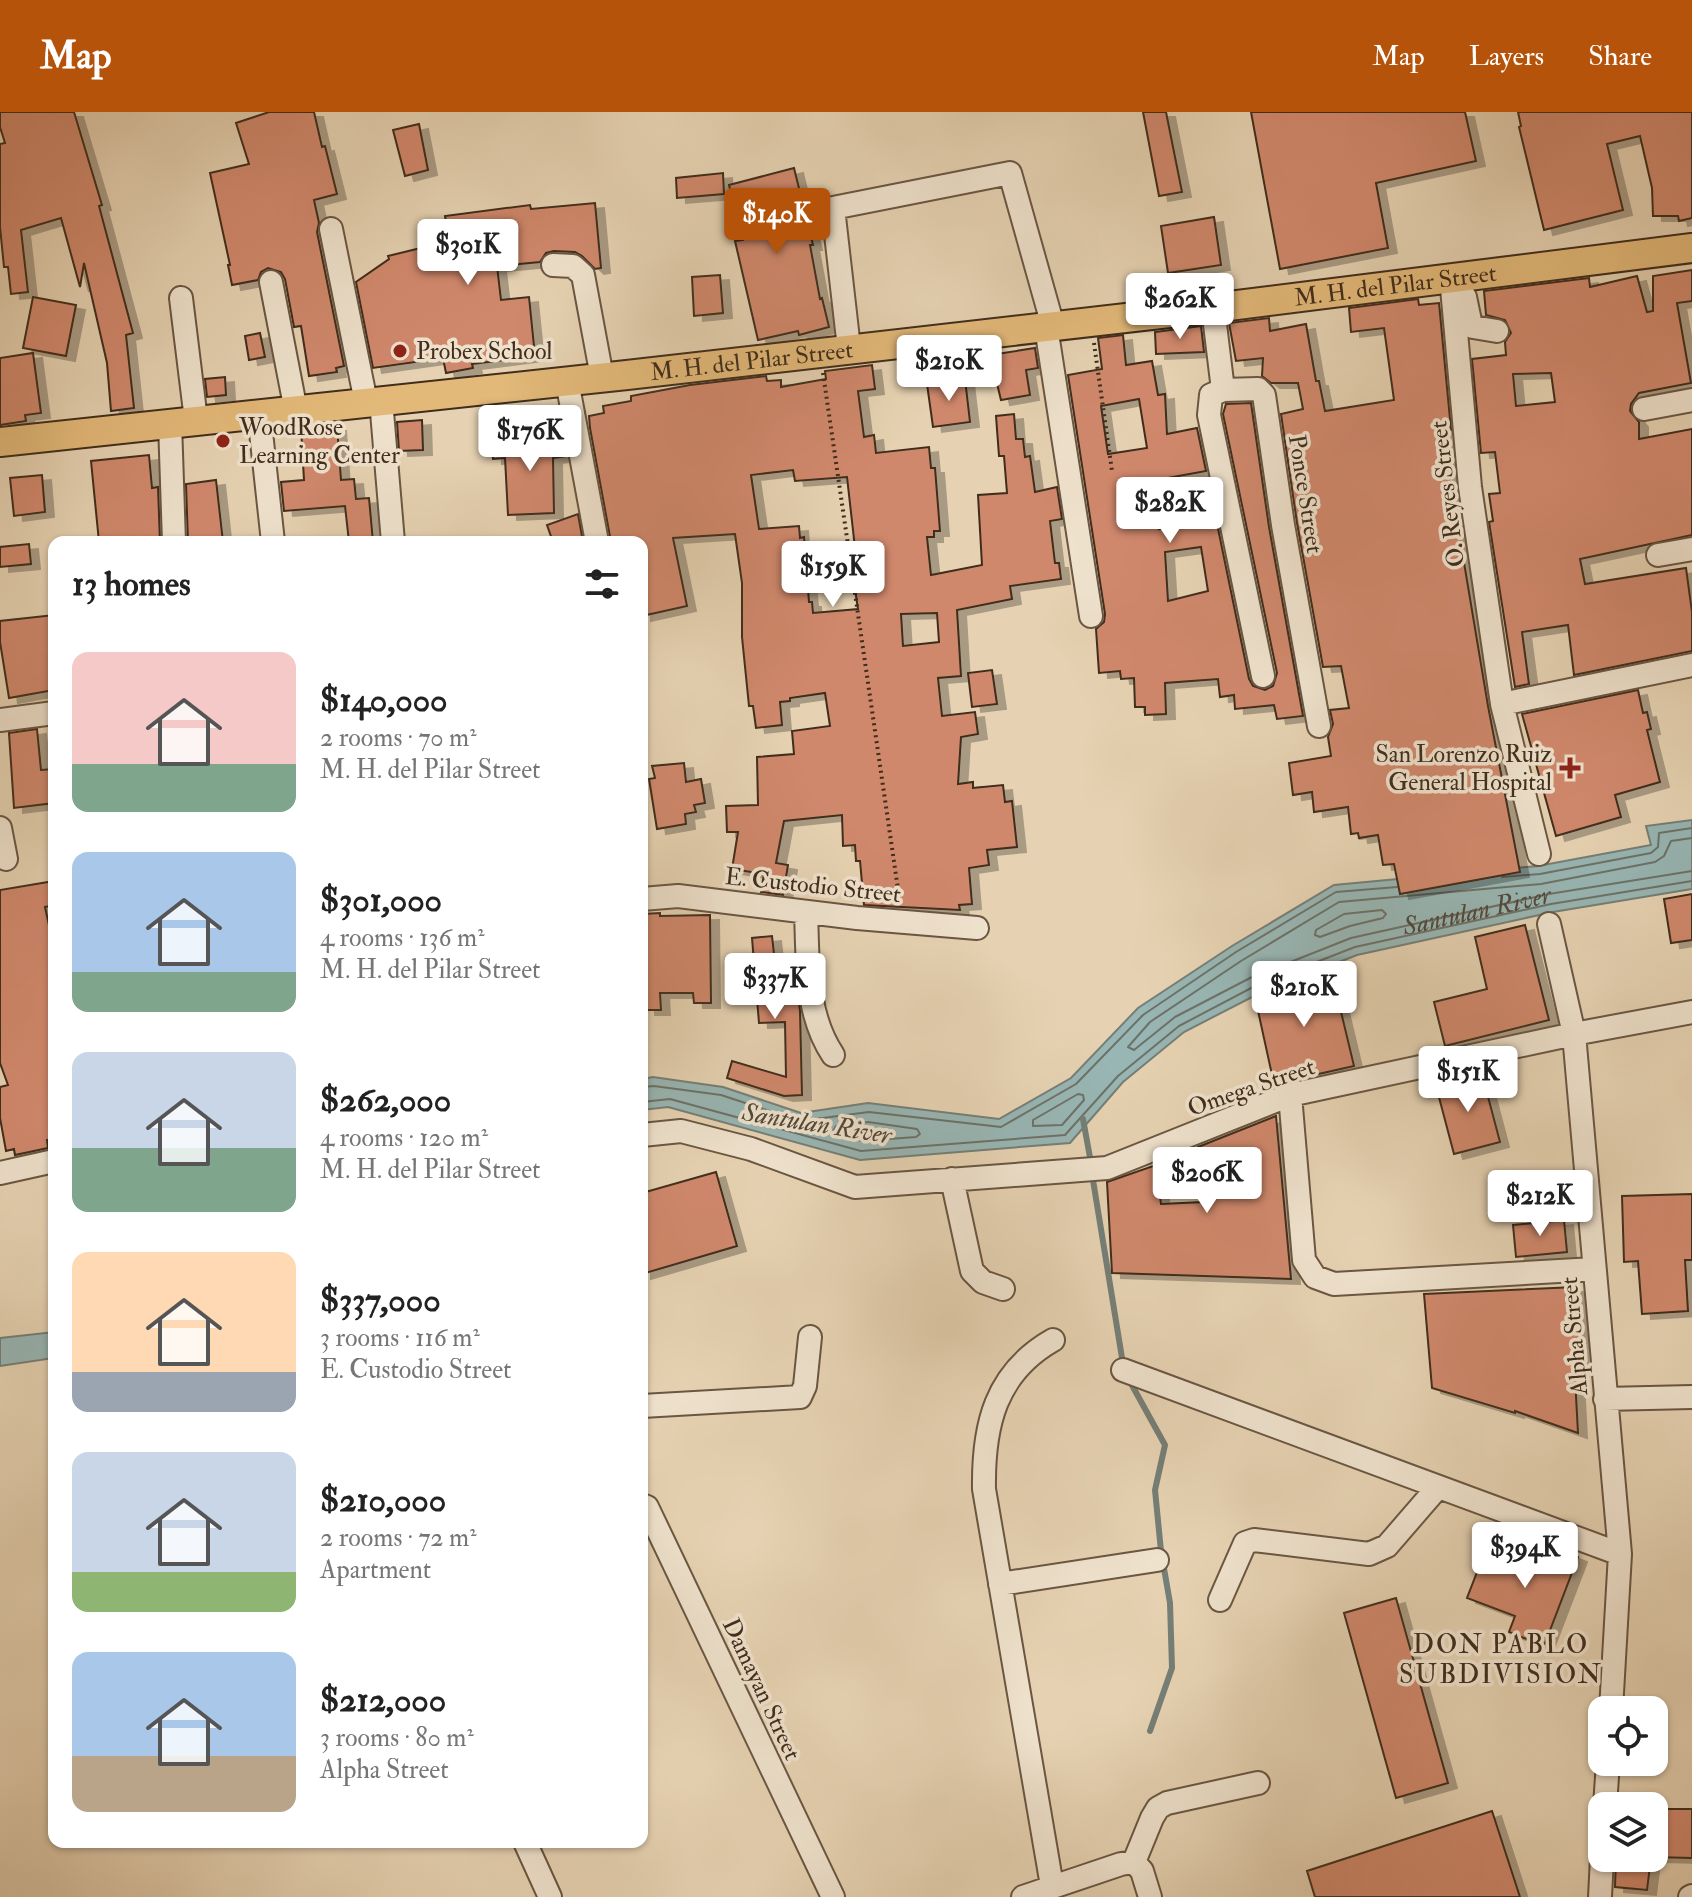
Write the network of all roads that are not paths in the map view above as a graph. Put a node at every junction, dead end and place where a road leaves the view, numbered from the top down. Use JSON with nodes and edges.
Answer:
{"nodes":[{"id":1,"x":331,"y":229,"type":"dead end"},
{"id":2,"x":1692,"y":248,"type":"edge"},
{"id":3,"x":553,"y":265,"type":"dead end"},
{"id":4,"x":1457,"y":276,"type":"junction"},
{"id":5,"x":271,"y":282,"type":"dead end"},
{"id":6,"x":181,"y":298,"type":"dead end"},
{"id":7,"x":1213,"y":308,"type":"junction"},
{"id":8,"x":1049,"y":326,"type":"junction"},
{"id":9,"x":1497,"y":331,"type":"dead end"},
{"id":10,"x":849,"y":348,"type":"junction"},
{"id":11,"x":583,"y":379,"type":"junction"},
{"id":12,"x":1223,"y":390,"type":"junction"},
{"id":13,"x":1692,"y":400,"type":"edge"},
{"id":14,"x":373,"y":401,"type":"junction"},
{"id":15,"x":1644,"y":409,"type":"dead end"},
{"id":16,"x":296,"y":411,"type":"junction"},
{"id":17,"x":259,"y":414,"type":"junction"},
{"id":18,"x":183,"y":422,"type":"junction"},
{"id":19,"x":0,"y":442,"type":"edge"},
{"id":20,"x":592,"y":444,"type":"dead end"},
{"id":21,"x":174,"y":536,"type":"edge"},
{"id":22,"x":272,"y":536,"type":"edge"},
{"id":23,"x":392,"y":536,"type":"edge"},
{"id":24,"x":596,"y":536,"type":"edge"},
{"id":25,"x":1692,"y":549,"type":"edge"},
{"id":26,"x":1658,"y":555,"type":"dead end"},
{"id":27,"x":1091,"y":616,"type":"dead end"},
{"id":28,"x":1692,"y":665,"type":"edge"},
{"id":29,"x":1263,"y":676,"type":"dead end"},
{"id":30,"x":1502,"y":704,"type":"junction"},
{"id":31,"x":48,"y":714,"type":"edge"},
{"id":32,"x":0,"y":720,"type":"edge"},
{"id":33,"x":1319,"y":726,"type":"dead end"},
{"id":34,"x":0,"y":828,"type":"edge"},
{"id":35,"x":1539,"y":854,"type":"dead end"},
{"id":36,"x":6,"y":859,"type":"dead end"},
{"id":37,"x":648,"y":898,"type":"edge"},
{"id":38,"x":806,"y":912,"type":"junction"},
{"id":39,"x":1549,"y":924,"type":"dead end"},
{"id":40,"x":977,"y":928,"type":"dead end"},
{"id":41,"x":1692,"y":1012,"type":"edge"},
{"id":42,"x":1574,"y":1034,"type":"junction"},
{"id":43,"x":833,"y":1055,"type":"dead end"},
{"id":44,"x":1290,"y":1095,"type":"junction"},
{"id":45,"x":648,"y":1134,"type":"edge"},
{"id":46,"x":48,"y":1162,"type":"edge"},
{"id":47,"x":0,"y":1173,"type":"edge"},
{"id":48,"x":952,"y":1179,"type":"junction"},
{"id":49,"x":1594,"y":1269,"type":"junction"},
{"id":50,"x":1003,"y":1289,"type":"dead end"},
{"id":51,"x":810,"y":1337,"type":"dead end"},
{"id":52,"x":1053,"y":1340,"type":"dead end"},
{"id":53,"x":1123,"y":1370,"type":"dead end"},
{"id":54,"x":1692,"y":1397,"type":"edge"},
{"id":55,"x":1605,"y":1399,"type":"junction"},
{"id":56,"x":648,"y":1406,"type":"edge"},
{"id":57,"x":1438,"y":1487,"type":"junction"},
{"id":58,"x":648,"y":1509,"type":"edge"},
{"id":59,"x":1620,"y":1554,"type":"junction"},
{"id":60,"x":1157,"y":1560,"type":"dead end"},
{"id":61,"x":1000,"y":1584,"type":"junction"},
{"id":62,"x":1220,"y":1600,"type":"dead end"},
{"id":63,"x":1612,"y":1696,"type":"edge"},
{"id":64,"x":1258,"y":1783,"type":"dead end"},
{"id":65,"x":528,"y":1848,"type":"edge"},
{"id":66,"x":1134,"y":1862,"type":"junction"},
{"id":67,"x":1601,"y":1872,"type":"edge"},
{"id":68,"x":1052,"y":1886,"type":"junction"},
{"id":69,"x":550,"y":1897,"type":"edge"},
{"id":70,"x":833,"y":1897,"type":"edge"},
{"id":71,"x":1023,"y":1897,"type":"edge"},
{"id":72,"x":1150,"y":1897,"type":"edge"},
{"id":73,"x":1600,"y":1897,"type":"edge"}],
"edges":[{"from":1,"to":14,"type":"street"},
{"from":2,"to":4,"type":"main road","name":"M. H. del Pilar Street"},
{"from":3,"to":11,"type":"street"},
{"from":4,"to":7,"type":"main road","name":"M. H. del Pilar Street"},
{"from":4,"to":9,"type":"street"},
{"from":4,"to":30,"type":"street","name":"O. Reyes Street"},
{"from":5,"to":16,"type":"street"},
{"from":6,"to":18,"type":"street"},
{"from":7,"to":8,"type":"main road","name":"M. H. del Pilar Street"},
{"from":7,"to":12,"type":"street"},
{"from":8,"to":10,"type":"main road","name":"M. H. del Pilar Street"},
{"from":8,"to":10,"type":"street"},
{"from":8,"to":27,"type":"street"},
{"from":10,"to":11,"type":"main road","name":"M. H. del Pilar Street"},
{"from":11,"to":14,"type":"main road","name":"M. H. del Pilar Street"},
{"from":11,"to":20,"type":"street"},
{"from":11,"to":24,"type":"street"},
{"from":12,"to":29,"type":"street"},
{"from":12,"to":33,"type":"street","name":"Ponce Street"},
{"from":13,"to":15,"type":"street"},
{"from":14,"to":16,"type":"main road","name":"M. H. del Pilar Street"},
{"from":14,"to":23,"type":"street"},
{"from":16,"to":17,"type":"main road","name":"M. H. del Pilar Street"},
{"from":17,"to":18,"type":"main road","name":"M. H. del Pilar Street"},
{"from":17,"to":22,"type":"street"},
{"from":18,"to":19,"type":"main road","name":"M. H. del Pilar Street"},
{"from":18,"to":21,"type":"street"},
{"from":25,"to":26,"type":"street"},
{"from":28,"to":30,"type":"street"},
{"from":30,"to":35,"type":"street","name":"O. Reyes Street"},
{"from":31,"to":32,"type":"street"},
{"from":34,"to":36,"type":"street"},
{"from":37,"to":38,"type":"street","name":"E. Custodio Street"},
{"from":38,"to":40,"type":"street","name":"E. Custodio Street"},
{"from":38,"to":43,"type":"street"},
{"from":39,"to":42,"type":"street","name":"Alpha Street"},
{"from":41,"to":42,"type":"street","name":"Omega Street"},
{"from":42,"to":44,"type":"street","name":"Omega Street"},
{"from":42,"to":49,"type":"street","name":"Alpha Street"},
{"from":44,"to":48,"type":"street","name":"Omega Street"},
{"from":44,"to":49,"type":"street"},
{"from":45,"to":48,"type":"street","name":"Omega Street"},
{"from":46,"to":47,"type":"street"},
{"from":48,"to":50,"type":"street"},
{"from":49,"to":55,"type":"street","name":"Alpha Street"},
{"from":51,"to":56,"type":"street"},
{"from":52,"to":61,"type":"street"},
{"from":53,"to":57,"type":"street"},
{"from":54,"to":55,"type":"street"},
{"from":55,"to":59,"type":"street","name":"Alpha Street"},
{"from":57,"to":59,"type":"street"},
{"from":57,"to":62,"type":"street"},
{"from":58,"to":70,"type":"street","name":"Damayan Street"},
{"from":59,"to":63,"type":"street","name":"Alpha Street"},
{"from":60,"to":61,"type":"street"},
{"from":61,"to":68,"type":"street"},
{"from":64,"to":66,"type":"street"},
{"from":65,"to":69,"type":"street"},
{"from":66,"to":68,"type":"street"},
{"from":66,"to":72,"type":"street"},
{"from":67,"to":73,"type":"street"},
{"from":68,"to":71,"type":"street"}]}
